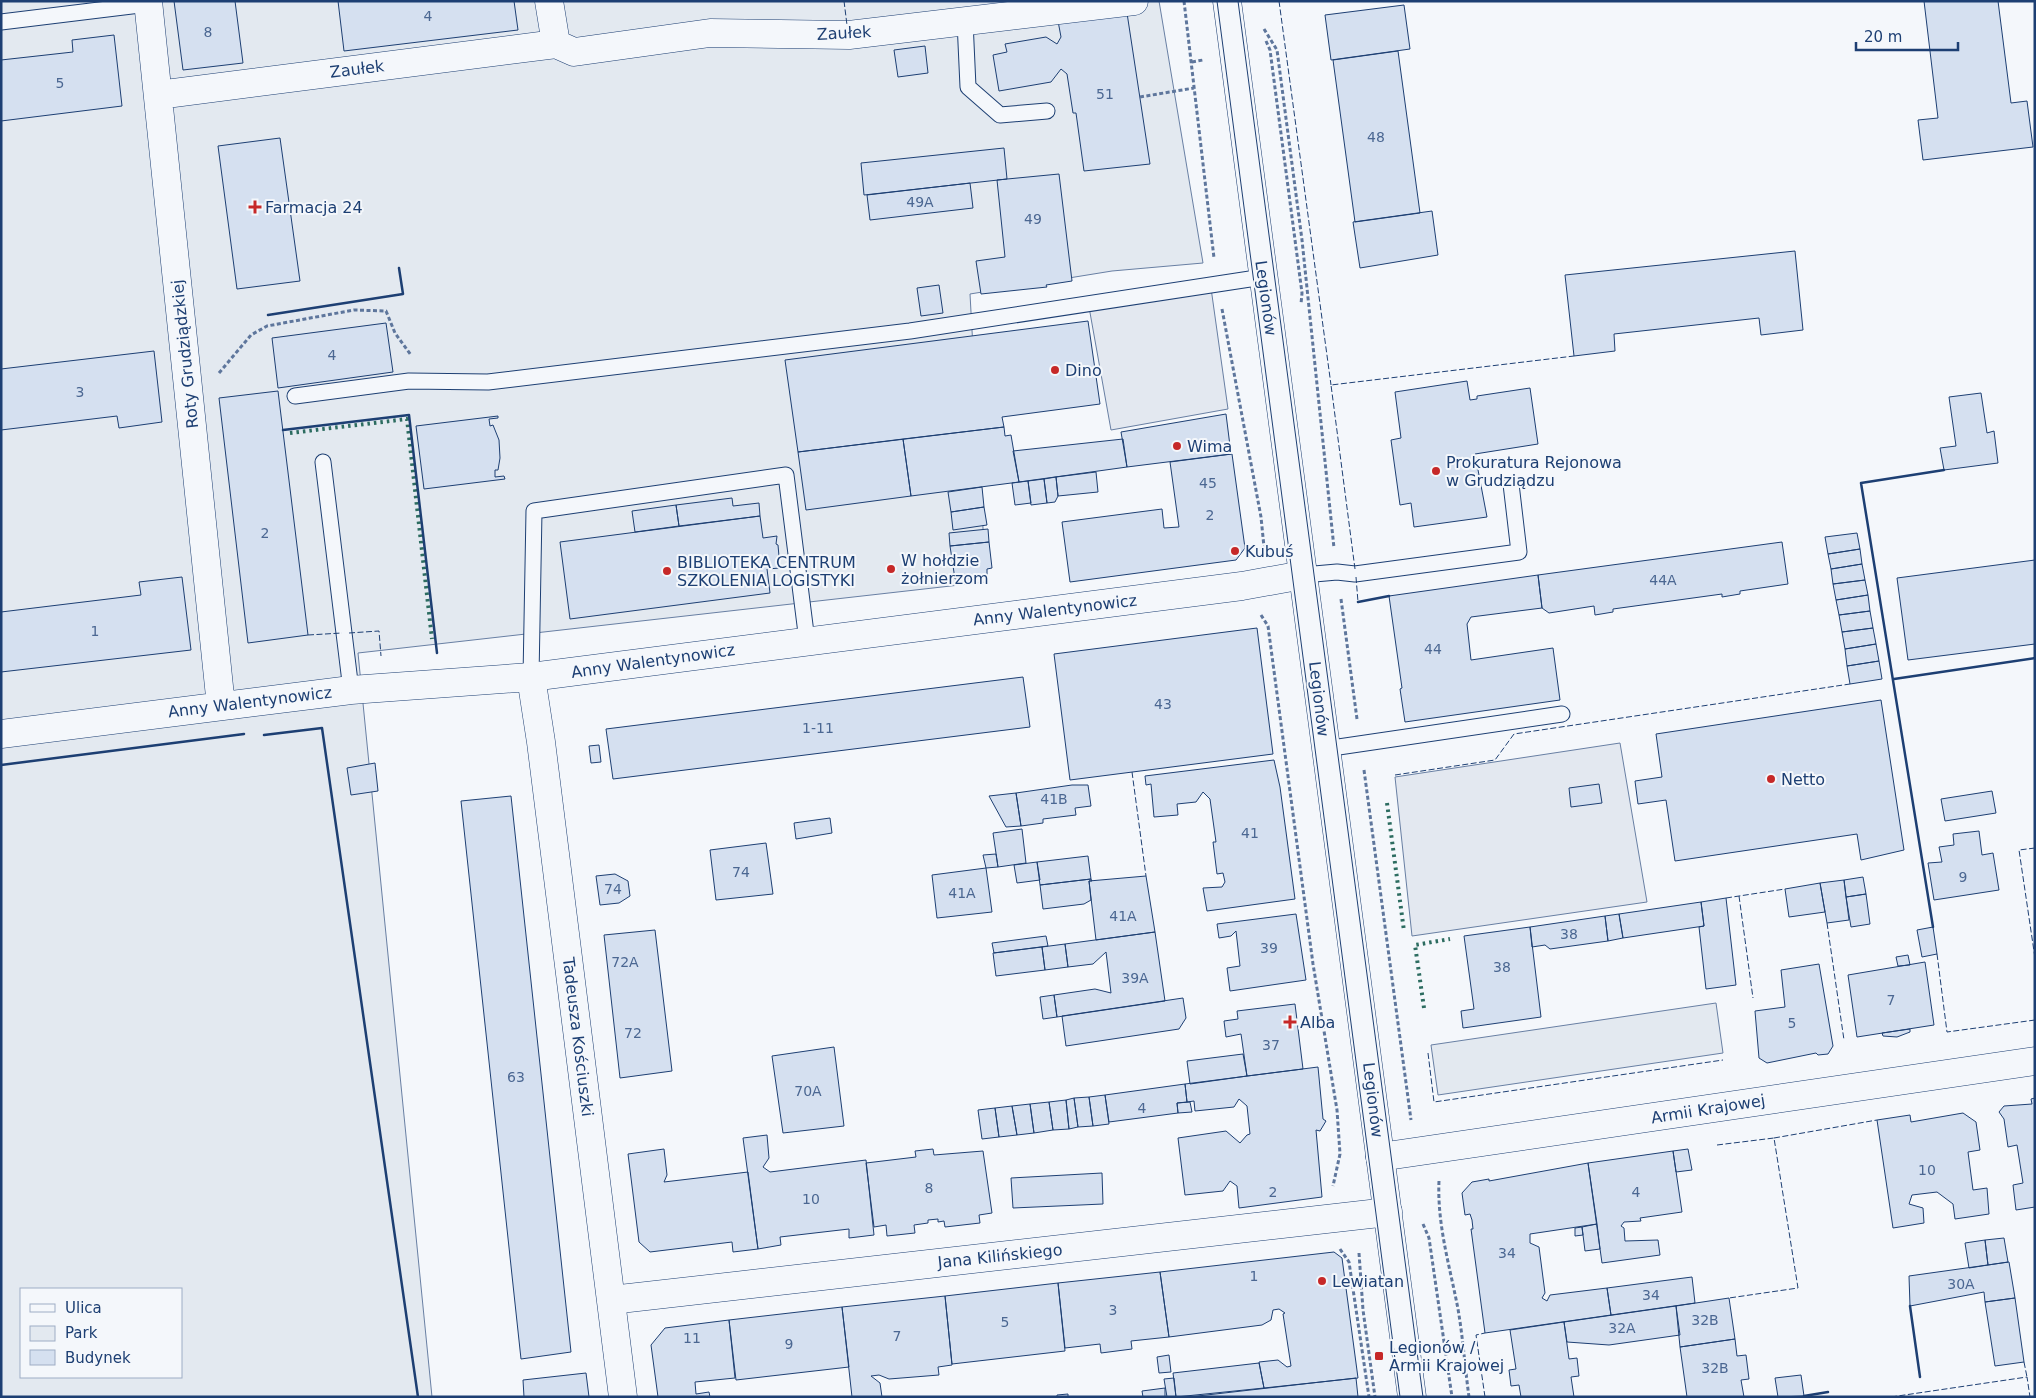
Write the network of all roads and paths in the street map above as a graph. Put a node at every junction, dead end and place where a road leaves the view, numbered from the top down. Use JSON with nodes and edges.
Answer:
{"nodes":[{"id":1,"x":549,"y":1,"type":"edge"},
{"id":2,"x":1134,"y":1,"type":"edge"},
{"id":3,"x":1227,"y":1,"type":"edge"},
{"id":4,"x":148,"y":2,"type":"edge"},
{"id":5,"x":965,"y":21,"type":"junction"},
{"id":6,"x":1,"y":22,"type":"edge"},
{"id":7,"x":1262,"y":26,"type":"dead end"},
{"id":8,"x":556,"y":44,"type":"junction"},
{"id":9,"x":1207,"y":60,"type":"dead end"},
{"id":10,"x":1192,"y":62,"type":"dead end"},
{"id":11,"x":1194,"y":88,"type":"dead end"},
{"id":12,"x":158,"y":95,"type":"junction"},
{"id":13,"x":1140,"y":97,"type":"dead end"},
{"id":14,"x":1047,"y":112,"type":"dead end"},
{"id":15,"x":1263,"y":276,"type":"junction"},
{"id":16,"x":213,"y":380,"type":"dead end"},
{"id":17,"x":447,"y":382,"type":"junction"},
{"id":18,"x":295,"y":396,"type":"dead end"},
{"id":19,"x":323,"y":462,"type":"dead end"},
{"id":20,"x":1511,"y":484,"type":"dead end"},
{"id":21,"x":1261,"y":516,"type":"dead end"},
{"id":22,"x":1258,"y":551,"type":"dead end"},
{"id":23,"x":1337,"y":572,"type":"junction"},
{"id":24,"x":1303,"y":575,"type":"junction"},
{"id":25,"x":1256,"y":612,"type":"dead end"},
{"id":26,"x":807,"y":641,"type":"junction"},
{"id":27,"x":531,"y":677,"type":"junction"},
{"id":28,"x":351,"y":690,"type":"junction"},
{"id":29,"x":221,"y":706,"type":"junction"},
{"id":30,"x":1562,"y":714,"type":"dead end"},
{"id":31,"x":1,"y":734,"type":"edge"},
{"id":32,"x":1361,"y":744,"type":"junction"},
{"id":33,"x":1325,"y":749,"type":"junction"},
{"id":34,"x":2035,"y":1061,"type":"edge"},
{"id":35,"x":1408,"y":1099,"type":"dead end"},
{"id":36,"x":1380,"y":1157,"type":"junction"},
{"id":37,"x":1332,"y":1191,"type":"dead end"},
{"id":38,"x":1438,"y":1202,"type":"dead end"},
{"id":39,"x":1388,"y":1212,"type":"junction"},
{"id":40,"x":1421,"y":1220,"type":"dead end"},
{"id":41,"x":1337,"y":1246,"type":"dead end"},
{"id":42,"x":1359,"y":1249,"type":"dead end"},
{"id":43,"x":610,"y":1300,"type":"junction"},
{"id":44,"x":624,"y":1397,"type":"edge"},
{"id":45,"x":1369,"y":1397,"type":"edge"},
{"id":46,"x":1374,"y":1397,"type":"edge"},
{"id":47,"x":1412,"y":1397,"type":"edge"},
{"id":48,"x":1452,"y":1397,"type":"edge"},
{"id":49,"x":1468,"y":1397,"type":"edge"}],
"edges":[{"from":1,"to":8,"type":"street"},
{"from":2,"to":5,"type":"street","name":"Zaułek"},
{"from":3,"to":15,"type":"street","name":"Legionów"},
{"from":4,"to":6,"type":"lane"},
{"from":4,"to":12,"type":"street","name":"Roty Grudziądzkiej"},
{"from":5,"to":8,"type":"street","name":"Zaułek"},
{"from":5,"to":14,"type":"lane"},
{"from":7,"to":23,"type":"path"},
{"from":8,"to":12,"type":"street","name":"Zaułek"},
{"from":9,"to":10,"type":"path"},
{"from":11,"to":13,"type":"path"},
{"from":12,"to":29,"type":"street","name":"Roty Grudziądzkiej"},
{"from":15,"to":17,"type":"lane"},
{"from":15,"to":24,"type":"street","name":"Legionów"},
{"from":16,"to":17,"type":"path"},
{"from":17,"to":18,"type":"lane"},
{"from":19,"to":28,"type":"lane"},
{"from":20,"to":23,"type":"lane"},
{"from":21,"to":22,"type":"path"},
{"from":23,"to":24,"type":"lane"},
{"from":23,"to":32,"type":"path"},
{"from":24,"to":26,"type":"street","name":"Anny Walentynowicz"},
{"from":24,"to":33,"type":"street","name":"Legionów"},
{"from":25,"to":37,"type":"path"},
{"from":26,"to":27,"type":"street","name":"Anny Walentynowicz"},
{"from":26,"to":27,"type":"lane"},
{"from":27,"to":28,"type":"street","name":"Anny Walentynowicz"},
{"from":27,"to":43,"type":"street","name":"Tadeusza Kościuszki"},
{"from":28,"to":29,"type":"street","name":"Anny Walentynowicz"},
{"from":29,"to":31,"type":"street","name":"Anny Walentynowicz"},
{"from":30,"to":32,"type":"lane"},
{"from":32,"to":33,"type":"lane"},
{"from":32,"to":35,"type":"path"},
{"from":33,"to":36,"type":"street","name":"Legionów"},
{"from":34,"to":36,"type":"street","name":"Armii Krajowej"},
{"from":36,"to":39,"type":"street","name":"Legionów"},
{"from":38,"to":49,"type":"path"},
{"from":39,"to":43,"type":"street","name":"Jana Kilińskiego"},
{"from":39,"to":47,"type":"street","name":"Legionów"},
{"from":40,"to":48,"type":"path"},
{"from":41,"to":45,"type":"path"},
{"from":42,"to":46,"type":"path"},
{"from":43,"to":44,"type":"street","name":"Tadeusza Kościuszki"}]}
